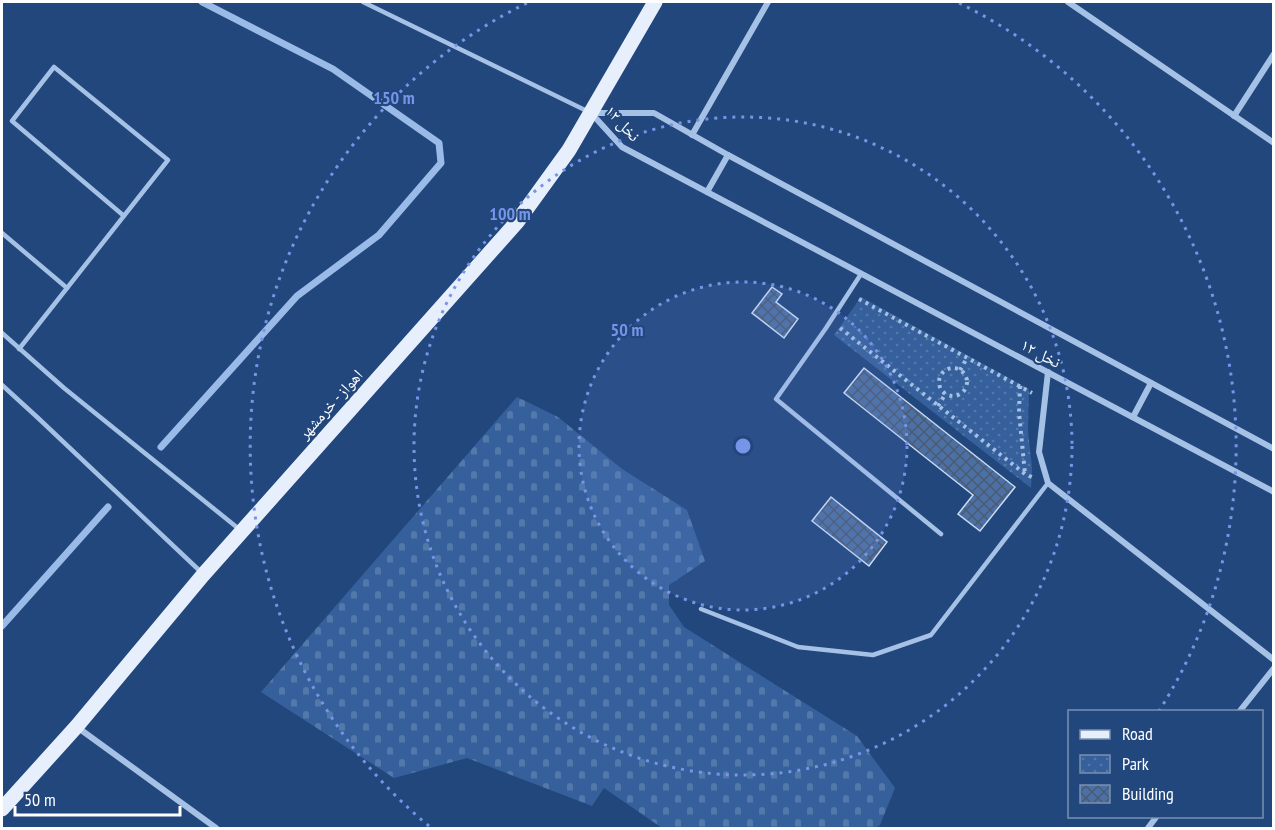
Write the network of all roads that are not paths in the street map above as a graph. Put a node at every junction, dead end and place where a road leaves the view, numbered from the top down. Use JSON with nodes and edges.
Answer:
{"nodes":[{"id":1,"x":363,"y":2,"type":"edge"},
{"id":2,"x":655,"y":2,"type":"edge"},
{"id":3,"x":768,"y":2,"type":"edge"},
{"id":4,"x":1068,"y":2,"type":"edge"},
{"id":5,"x":1274,"y":54,"type":"edge"},
{"id":6,"x":591,"y":113,"type":"junction"},
{"id":7,"x":1234,"y":116,"type":"junction"},
{"id":8,"x":692,"y":135,"type":"junction"},
{"id":9,"x":1274,"y":143,"type":"edge"},
{"id":10,"x":728,"y":155,"type":"junction"},
{"id":11,"x":707,"y":192,"type":"junction"},
{"id":12,"x":124,"y":216,"type":"junction"},
{"id":13,"x":2,"y":233,"type":"edge"},
{"id":14,"x":861,"y":274,"type":"junction"},
{"id":15,"x":67,"y":288,"type":"junction"},
{"id":16,"x":2,"y":333,"type":"edge"},
{"id":17,"x":19,"y":349,"type":"junction"},
{"id":18,"x":1048,"y":372,"type":"junction"},
{"id":19,"x":1151,"y":383,"type":"junction"},
{"id":20,"x":2,"y":385,"type":"edge"},
{"id":21,"x":1133,"y":417,"type":"junction"},
{"id":22,"x":1274,"y":449,"type":"edge"},
{"id":23,"x":1048,"y":483,"type":"junction"},
{"id":24,"x":1274,"y":492,"type":"edge"},
{"id":25,"x":241,"y":531,"type":"junction"},
{"id":26,"x":941,"y":534,"type":"dead end"},
{"id":27,"x":203,"y":574,"type":"junction"},
{"id":28,"x":701,"y":609,"type":"dead end"},
{"id":29,"x":1274,"y":660,"type":"edge"},
{"id":30,"x":1274,"y":668,"type":"edge"},
{"id":31,"x":1240,"y":710,"type":"edge"},
{"id":32,"x":77,"y":726,"type":"junction"},
{"id":33,"x":2,"y":809,"type":"edge"},
{"id":34,"x":216,"y":828,"type":"edge"}],
"edges":[{"from":1,"to":6,"type":"lane"},
{"from":2,"to":6,"type":"main road","name":"اهواز - خرمشهر"},
{"from":3,"to":8,"type":"street"},
{"from":4,"to":7,"type":"street"},
{"from":5,"to":7,"type":"street"},
{"from":6,"to":8,"type":"street","name":"نخل ۱۲"},
{"from":6,"to":11,"type":"street","name":"نخل ۱۲"},
{"from":6,"to":25,"type":"main road","name":"اهواز - خرمشهر"},
{"from":7,"to":9,"type":"street"},
{"from":8,"to":10,"type":"street","name":"نخل ۱۲"},
{"from":10,"to":11,"type":"street"},
{"from":10,"to":19,"type":"street","name":"نخل ۱۲"},
{"from":11,"to":14,"type":"street","name":"نخل ۱۲"},
{"from":12,"to":12,"type":"lane"},
{"from":12,"to":15,"type":"lane"},
{"from":13,"to":15,"type":"lane"},
{"from":14,"to":18,"type":"street","name":"نخل ۱۲"},
{"from":14,"to":26,"type":"lane"},
{"from":15,"to":17,"type":"lane"},
{"from":16,"to":17,"type":"lane"},
{"from":17,"to":25,"type":"lane"},
{"from":18,"to":21,"type":"street","name":"نخل ۱۲"},
{"from":18,"to":23,"type":"street"},
{"from":19,"to":21,"type":"street"},
{"from":19,"to":22,"type":"street","name":"نخل ۱۲"},
{"from":20,"to":27,"type":"lane"},
{"from":21,"to":24,"type":"street","name":"نخل ۱۲"},
{"from":23,"to":28,"type":"lane"},
{"from":23,"to":29,"type":"street"},
{"from":25,"to":27,"type":"main road","name":"اهواز - خرمشهر"},
{"from":27,"to":32,"type":"main road","name":"اهواز - خرمشهر"},
{"from":30,"to":31,"type":"street"},
{"from":32,"to":33,"type":"main road","name":"اهواز - خرمشهر"},
{"from":32,"to":34,"type":"street"}]}
